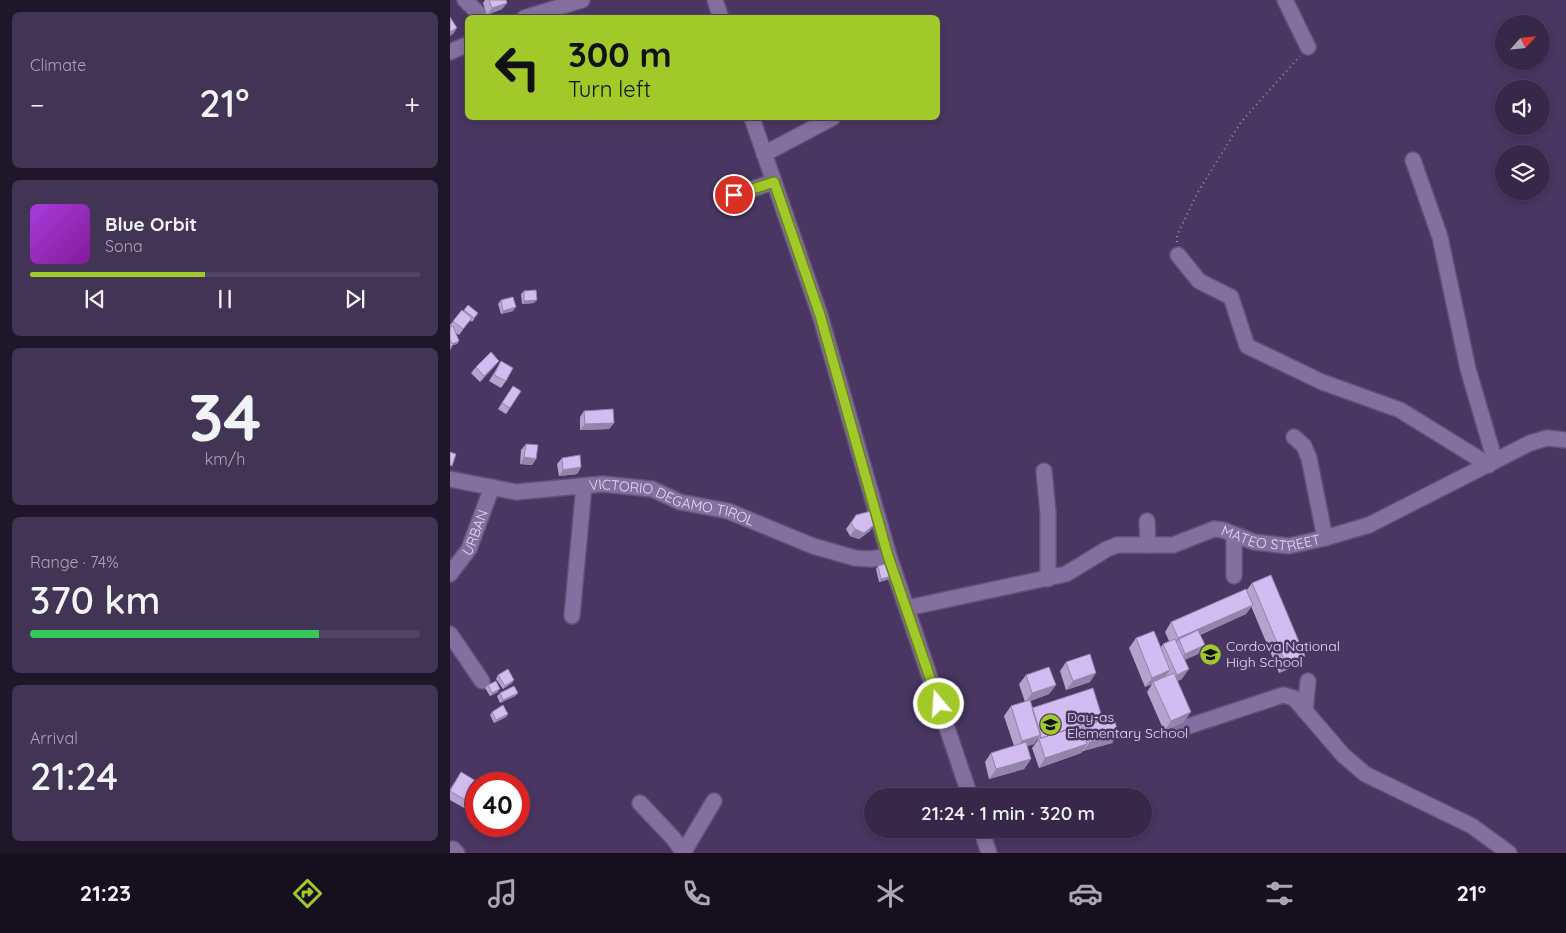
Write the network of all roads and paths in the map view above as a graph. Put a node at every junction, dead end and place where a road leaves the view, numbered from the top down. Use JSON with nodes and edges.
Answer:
{"nodes":[{"id":1,"x":465,"y":0,"type":"edge"},
{"id":2,"x":582,"y":0,"type":"edge"},
{"id":3,"x":716,"y":0,"type":"edge"},
{"id":4,"x":1285,"y":0,"type":"edge"},
{"id":5,"x":479,"y":15,"type":"edge"},
{"id":6,"x":534,"y":15,"type":"edge"},
{"id":7,"x":720,"y":15,"type":"edge"},
{"id":8,"x":465,"y":45,"type":"edge"},
{"id":9,"x":1308,"y":47,"type":"joint"},
{"id":10,"x":450,"y":52,"type":"edge"},
{"id":11,"x":753,"y":120,"type":"edge"},
{"id":12,"x":828,"y":120,"type":"edge"},
{"id":13,"x":764,"y":154,"type":"junction"},
{"id":14,"x":1413,"y":160,"type":"dead end"},
{"id":15,"x":774,"y":182,"type":"junction"},
{"id":16,"x":734,"y":195,"type":"dead end"},
{"id":17,"x":1178,"y":255,"type":"joint"},
{"id":18,"x":1294,"y":437,"type":"dead end"},
{"id":19,"x":1566,"y":440,"type":"edge"},
{"id":20,"x":1492,"y":463,"type":"junction"},
{"id":21,"x":1044,"y":471,"type":"dead end"},
{"id":22,"x":450,"y":480,"type":"edge"},
{"id":23,"x":584,"y":486,"type":"junction"},
{"id":24,"x":492,"y":487,"type":"junction"},
{"id":25,"x":1147,"y":521,"type":"dead end"},
{"id":26,"x":1234,"y":536,"type":"junction"},
{"id":27,"x":1326,"y":538,"type":"junction"},
{"id":28,"x":1148,"y":545,"type":"junction"},
{"id":29,"x":888,"y":556,"type":"junction"},
{"id":30,"x":450,"y":574,"type":"edge"},
{"id":31,"x":1234,"y":576,"type":"dead end"},
{"id":32,"x":1048,"y":580,"type":"junction"},
{"id":33,"x":907,"y":608,"type":"junction"},
{"id":34,"x":572,"y":616,"type":"dead end"},
{"id":35,"x":450,"y":634,"type":"edge"},
{"id":36,"x":482,"y":681,"type":"dead end"},
{"id":37,"x":1308,"y":681,"type":"dead end"},
{"id":38,"x":1305,"y":711,"type":"junction"},
{"id":39,"x":1180,"y":729,"type":"dead end"},
{"id":40,"x":964,"y":788,"type":"edge"},
{"id":41,"x":714,"y":802,"type":"dead end"},
{"id":42,"x":640,"y":803,"type":"dead end"},
{"id":43,"x":983,"y":838,"type":"edge"},
{"id":44,"x":683,"y":853,"type":"edge"},
{"id":45,"x":989,"y":853,"type":"edge"},
{"id":46,"x":1509,"y":853,"type":"edge"}],
"edges":[{"from":1,"to":5,"type":"street"},
{"from":2,"to":6,"type":"street"},
{"from":3,"to":7,"type":"street"},
{"from":4,"to":9,"type":"street"},
{"from":8,"to":10,"type":"street"},
{"from":9,"to":17,"type":"path"},
{"from":11,"to":13,"type":"street"},
{"from":12,"to":13,"type":"street"},
{"from":13,"to":15,"type":"street"},
{"from":14,"to":20,"type":"street"},
{"from":15,"to":16,"type":"street"},
{"from":15,"to":29,"type":"street"},
{"from":17,"to":20,"type":"street"},
{"from":18,"to":27,"type":"street"},
{"from":19,"to":20,"type":"street","name":"MATEO STREET"},
{"from":20,"to":27,"type":"street","name":"MATEO STREET"},
{"from":21,"to":32,"type":"street"},
{"from":22,"to":24,"type":"street","name":"VICTORIO DEGAMO TIROL"},
{"from":23,"to":24,"type":"street","name":"VICTORIO DEGAMO TIROL"},
{"from":23,"to":29,"type":"street","name":"VICTORIO DEGAMO TIROL"},
{"from":23,"to":34,"type":"street"},
{"from":24,"to":30,"type":"street","name":"URBAN"},
{"from":25,"to":28,"type":"street"},
{"from":26,"to":27,"type":"street","name":"MATEO STREET"},
{"from":26,"to":28,"type":"street","name":"MATEO STREET"},
{"from":26,"to":31,"type":"street"},
{"from":28,"to":32,"type":"street","name":"MATEO STREET"},
{"from":29,"to":33,"type":"street"},
{"from":32,"to":33,"type":"street","name":"MATEO STREET"},
{"from":33,"to":40,"type":"street"},
{"from":35,"to":36,"type":"street"},
{"from":37,"to":38,"type":"street"},
{"from":38,"to":39,"type":"street"},
{"from":38,"to":46,"type":"street"},
{"from":41,"to":44,"type":"street"},
{"from":42,"to":44,"type":"street"},
{"from":43,"to":45,"type":"street"}]}
